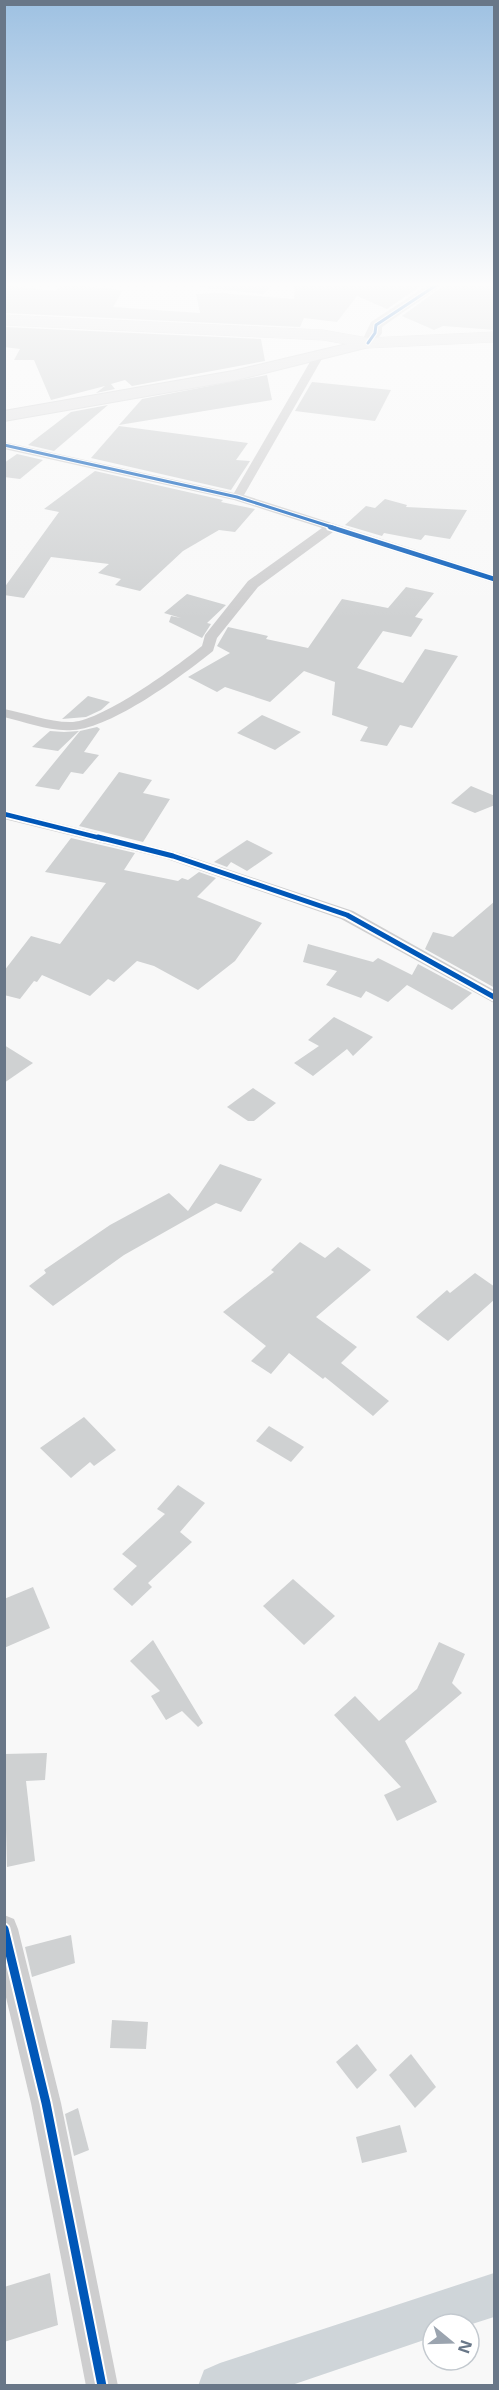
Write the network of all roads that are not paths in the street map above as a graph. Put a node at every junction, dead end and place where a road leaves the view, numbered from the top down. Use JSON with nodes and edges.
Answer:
{"nodes":[{"id":1,"x":124,"y":396,"type":"edge"},
{"id":2,"x":296,"y":396,"type":"edge"},
{"id":3,"x":4,"y":416,"type":"edge"},
{"id":4,"x":4,"y":445,"type":"edge"},
{"id":5,"x":237,"y":497,"type":"junction"},
{"id":6,"x":333,"y":526,"type":"junction"},
{"id":7,"x":495,"y":579,"type":"edge"},
{"id":8,"x":4,"y":713,"type":"edge"},
{"id":9,"x":4,"y":814,"type":"edge"},
{"id":10,"x":495,"y":997,"type":"edge"},
{"id":11,"x":4,"y":1929,"type":"edge"},
{"id":12,"x":102,"y":2385,"type":"edge"}],
"edges":[{"from":1,"to":3,"type":"main road"},
{"from":2,"to":5,"type":"street"},
{"from":4,"to":5,"type":"street"},
{"from":5,"to":6,"type":"street"},
{"from":6,"to":7,"type":"street"},
{"from":6,"to":8,"type":"street"},
{"from":9,"to":10,"type":"street"},
{"from":11,"to":12,"type":"street"}]}
